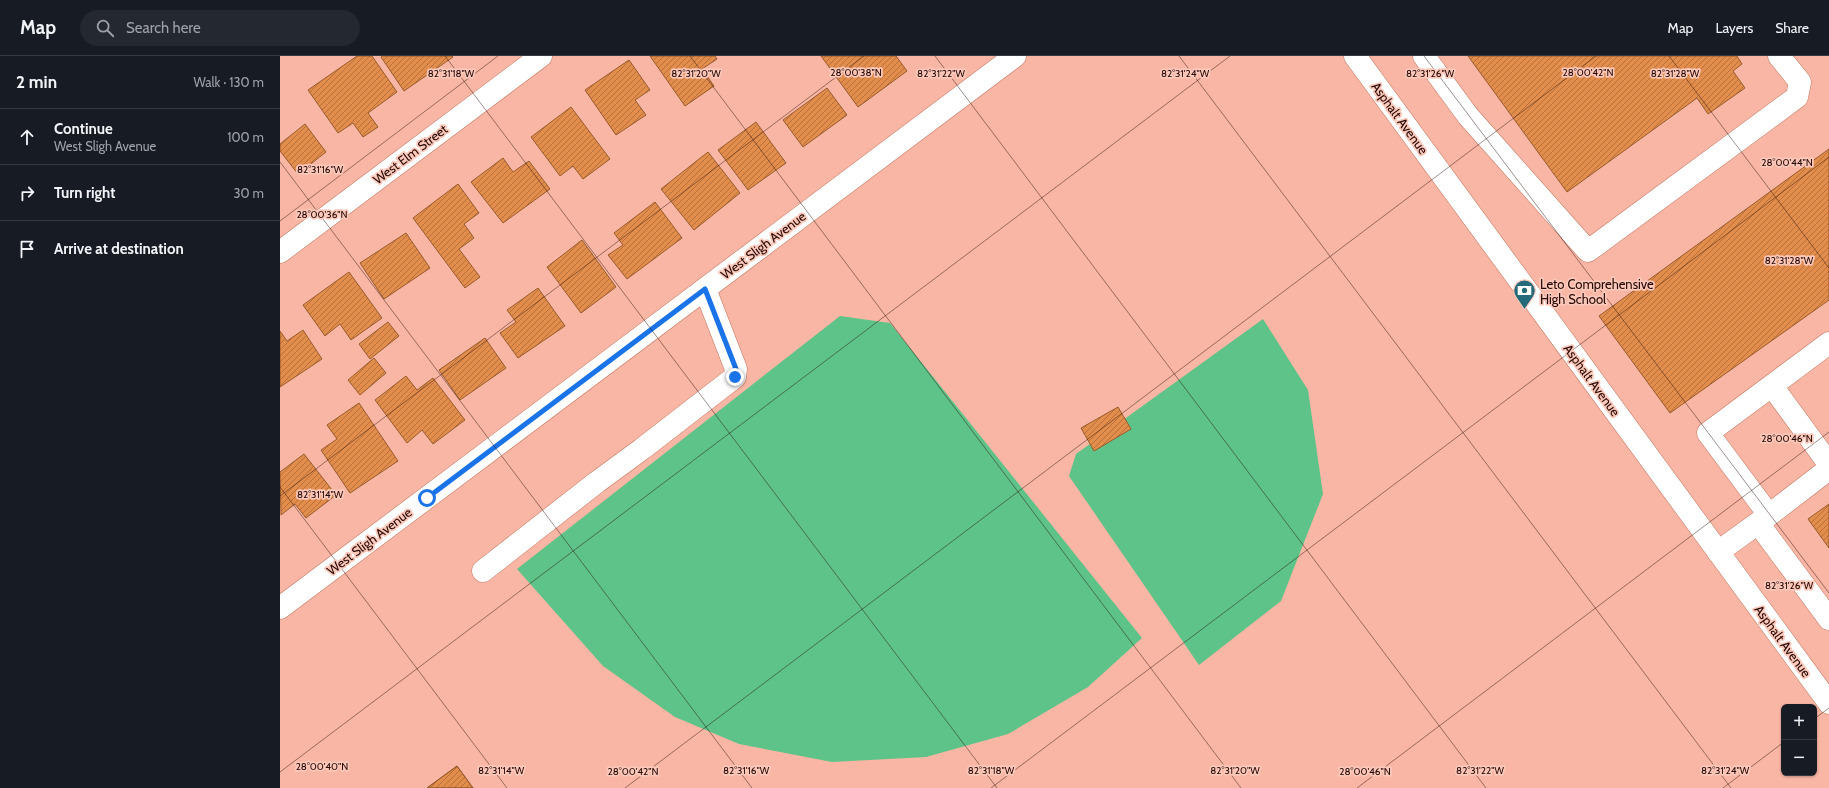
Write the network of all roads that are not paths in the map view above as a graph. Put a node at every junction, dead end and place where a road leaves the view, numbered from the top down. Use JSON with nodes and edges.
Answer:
{"nodes":[{"id":1,"x":541,"y":56,"type":"edge"},
{"id":2,"x":1015,"y":56,"type":"edge"},
{"id":3,"x":1355,"y":56,"type":"edge"},
{"id":4,"x":1424,"y":56,"type":"edge"},
{"id":5,"x":1779,"y":56,"type":"edge"},
{"id":6,"x":280,"y":252,"type":"edge"},
{"id":7,"x":705,"y":289,"type":"junction"},
{"id":8,"x":1829,"y":343,"type":"edge"},
{"id":9,"x":1772,"y":386,"type":"junction"},
{"id":10,"x":1829,"y":464,"type":"edge"},
{"id":11,"x":1829,"y":469,"type":"edge"},
{"id":12,"x":1764,"y":519,"type":"junction"},
{"id":13,"x":1718,"y":552,"type":"junction"},
{"id":14,"x":483,"y":571,"type":"dead end"},
{"id":15,"x":280,"y":608,"type":"edge"},
{"id":16,"x":1829,"y":619,"type":"edge"},
{"id":17,"x":1821,"y":676,"type":"edge"},
{"id":18,"x":1829,"y":703,"type":"edge"}],
"edges":[{"from":1,"to":6,"type":"street","name":"West Elm Street"},
{"from":2,"to":7,"type":"street","name":"West Sligh Avenue"},
{"from":3,"to":13,"type":"street","name":"Asphalt Avenue"},
{"from":4,"to":5,"type":"street"},
{"from":7,"to":14,"type":"street"},
{"from":7,"to":15,"type":"street","name":"West Sligh Avenue"},
{"from":8,"to":9,"type":"street"},
{"from":9,"to":10,"type":"street"},
{"from":9,"to":12,"type":"street"},
{"from":11,"to":12,"type":"street"},
{"from":12,"to":13,"type":"street"},
{"from":12,"to":16,"type":"street"},
{"from":13,"to":17,"type":"street","name":"Asphalt Avenue"},
{"from":17,"to":18,"type":"street","name":"Asphalt Avenue"}]}
